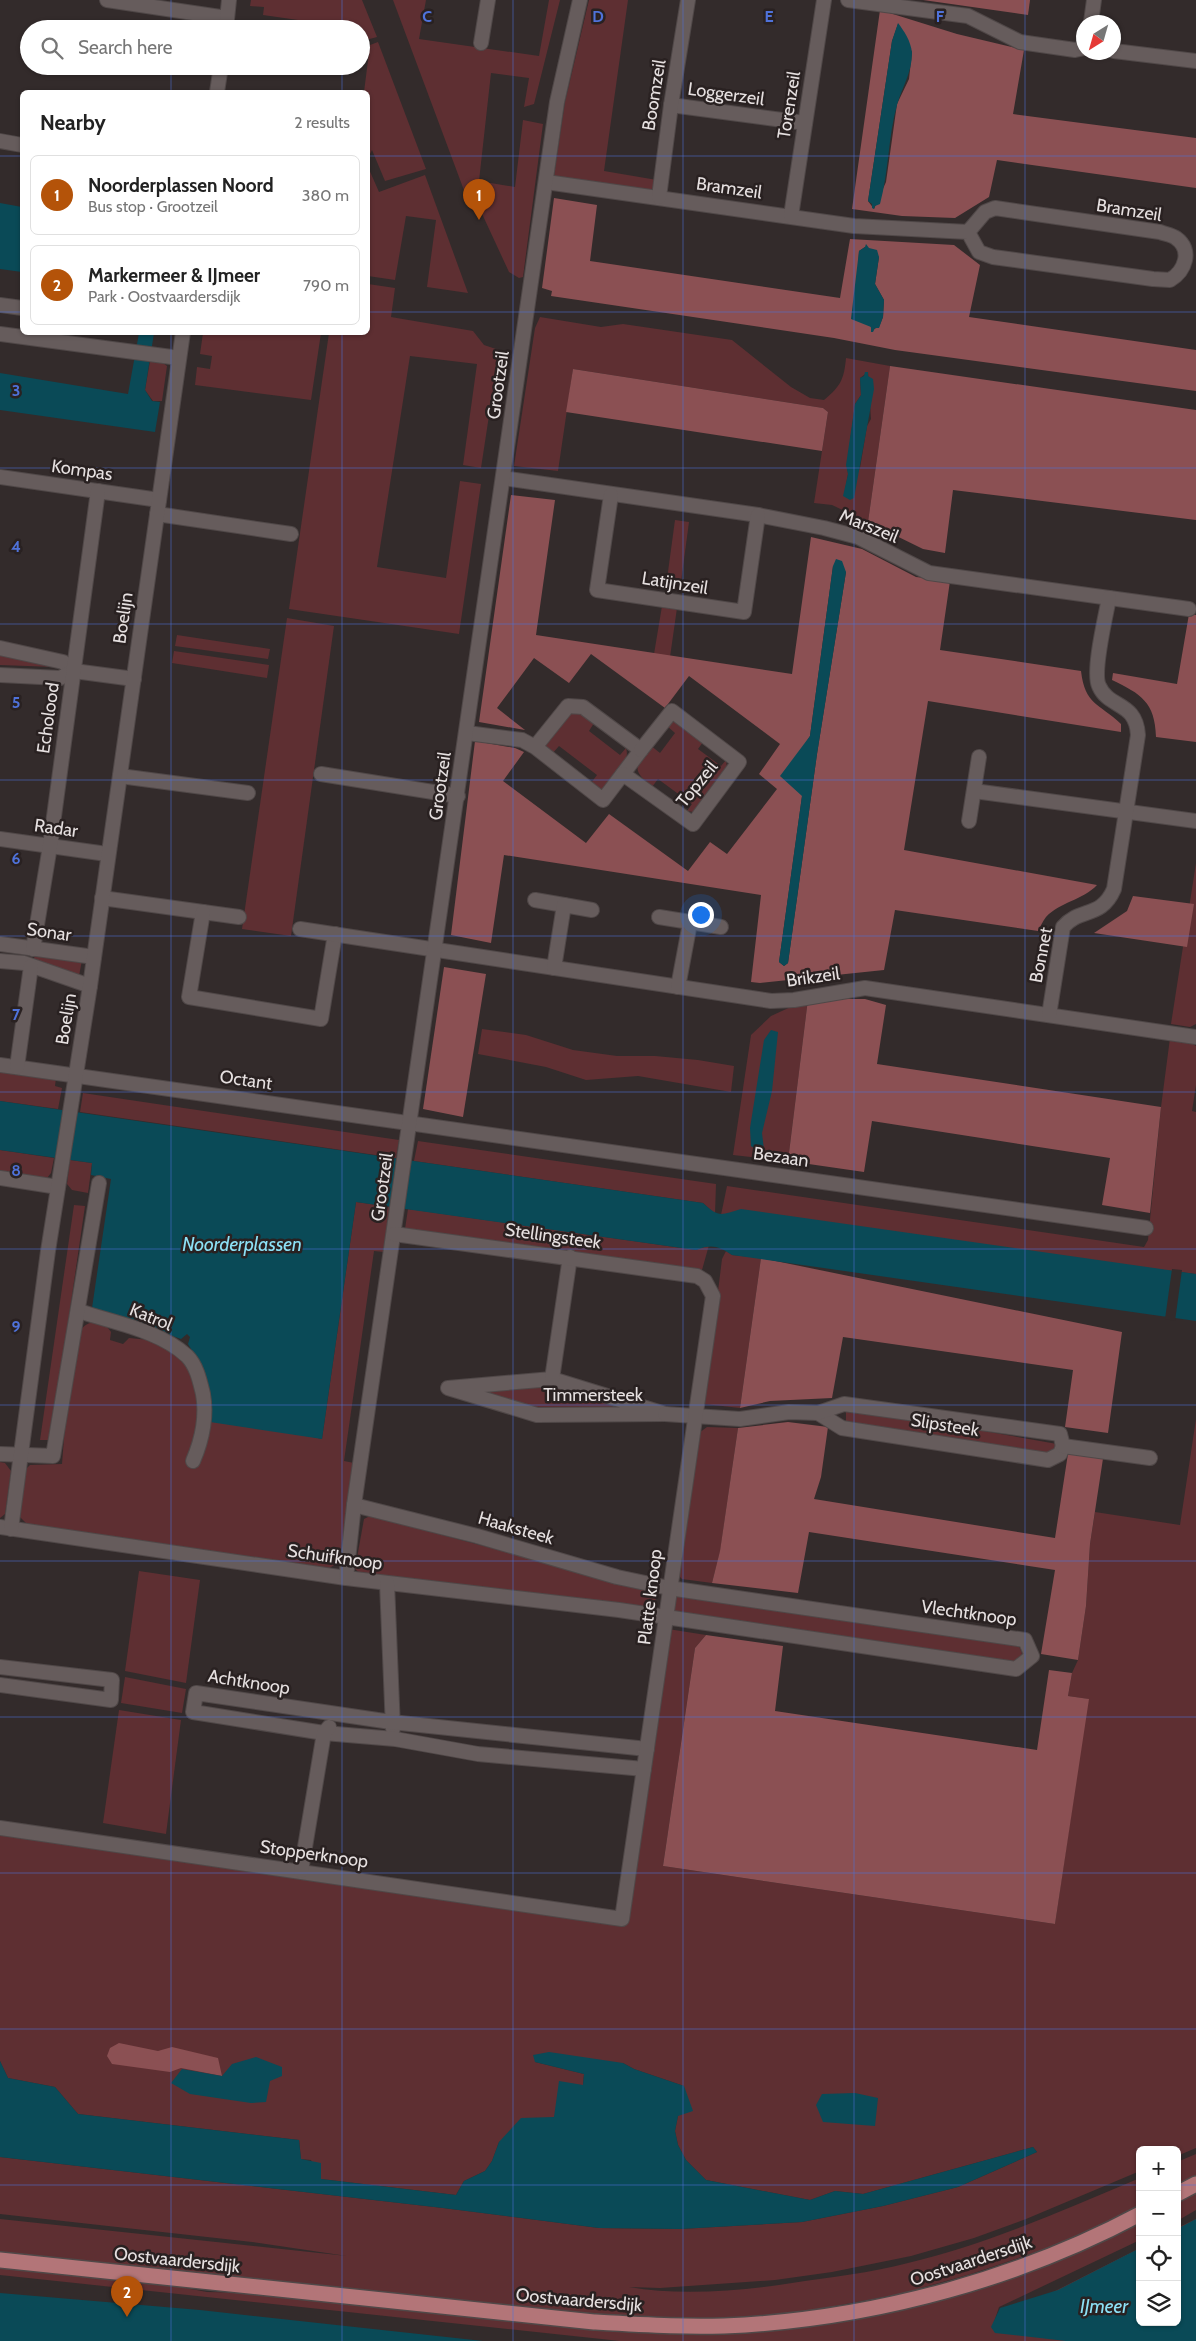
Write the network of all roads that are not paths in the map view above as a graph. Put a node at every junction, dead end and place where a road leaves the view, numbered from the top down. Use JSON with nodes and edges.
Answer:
{"nodes":[{"id":1,"x":107,"y":0,"type":"edge"},
{"id":2,"x":229,"y":0,"type":"edge"},
{"id":3,"x":488,"y":0,"type":"edge"},
{"id":4,"x":580,"y":0,"type":"edge"},
{"id":5,"x":688,"y":0,"type":"edge"},
{"id":6,"x":824,"y":0,"type":"edge"},
{"id":7,"x":848,"y":0,"type":"edge"},
{"id":8,"x":1094,"y":0,"type":"edge"},
{"id":9,"x":1092,"y":15,"type":"edge"},
{"id":10,"x":210,"y":20,"type":"edge"},
{"id":11,"x":226,"y":20,"type":"edge"},
{"id":12,"x":481,"y":43,"type":"dead end"},
{"id":13,"x":1076,"y":50,"type":"edge"},
{"id":14,"x":1121,"y":52,"type":"edge"},
{"id":15,"x":1196,"y":61,"type":"edge"},
{"id":16,"x":220,"y":75,"type":"edge"},
{"id":17,"x":217,"y":90,"type":"edge"},
{"id":18,"x":671,"y":105,"type":"junction"},
{"id":19,"x":805,"y":123,"type":"junction"},
{"id":20,"x":0,"y":141,"type":"edge"},
{"id":21,"x":20,"y":144,"type":"edge"},
{"id":22,"x":546,"y":182,"type":"junction"},
{"id":23,"x":659,"y":196,"type":"junction"},
{"id":24,"x":791,"y":216,"type":"junction"},
{"id":25,"x":968,"y":232,"type":"junction"},
{"id":26,"x":0,"y":305,"type":"edge"},
{"id":27,"x":20,"y":308,"type":"edge"},
{"id":28,"x":0,"y":334,"type":"edge"},
{"id":29,"x":183,"y":335,"type":"edge"},
{"id":30,"x":60,"y":338,"type":"edge"},
{"id":31,"x":179,"y":358,"type":"junction"},
{"id":32,"x":0,"y":477,"type":"edge"},
{"id":33,"x":503,"y":478,"type":"junction"},
{"id":34,"x":98,"y":491,"type":"junction"},
{"id":35,"x":611,"y":495,"type":"junction"},
{"id":36,"x":159,"y":500,"type":"junction"},
{"id":37,"x":157,"y":514,"type":"junction"},
{"id":38,"x":758,"y":515,"type":"junction"},
{"id":39,"x":291,"y":534,"type":"dead end"},
{"id":40,"x":1108,"y":598,"type":"junction"},
{"id":41,"x":1189,"y":609,"type":"dead end"},
{"id":42,"x":0,"y":648,"type":"edge"},
{"id":43,"x":74,"y":671,"type":"junction"},
{"id":44,"x":0,"y":674,"type":"edge"},
{"id":45,"x":134,"y":679,"type":"junction"},
{"id":46,"x":467,"y":733,"type":"junction"},
{"id":47,"x":535,"y":747,"type":"junction"},
{"id":48,"x":640,"y":750,"type":"junction"},
{"id":49,"x":979,"y":757,"type":"dead end"},
{"id":50,"x":321,"y":774,"type":"dead end"},
{"id":51,"x":623,"y":774,"type":"junction"},
{"id":52,"x":120,"y":776,"type":"junction"},
{"id":53,"x":974,"y":790,"type":"junction"},
{"id":54,"x":248,"y":793,"type":"dead end"},
{"id":55,"x":458,"y":796,"type":"junction"},
{"id":56,"x":1126,"y":811,"type":"junction"},
{"id":57,"x":1196,"y":821,"type":"edge"},
{"id":58,"x":969,"y":822,"type":"dead end"},
{"id":59,"x":0,"y":839,"type":"edge"},
{"id":60,"x":50,"y":846,"type":"junction"},
{"id":61,"x":108,"y":854,"type":"junction"},
{"id":62,"x":102,"y":898,"type":"junction"},
{"id":63,"x":536,"y":900,"type":"dead end"},
{"id":64,"x":564,"y":905,"type":"junction"},
{"id":65,"x":592,"y":910,"type":"dead end"},
{"id":66,"x":203,"y":912,"type":"junction"},
{"id":67,"x":239,"y":917,"type":"dead end"},
{"id":68,"x":659,"y":917,"type":"dead end"},
{"id":69,"x":690,"y":923,"type":"junction"},
{"id":70,"x":722,"y":927,"type":"dead end"},
{"id":71,"x":300,"y":929,"type":"dead end"},
{"id":72,"x":335,"y":934,"type":"junction"},
{"id":73,"x":0,"y":944,"type":"edge"},
{"id":74,"x":33,"y":949,"type":"junction"},
{"id":75,"x":435,"y":950,"type":"junction"},
{"id":76,"x":94,"y":957,"type":"junction"},
{"id":77,"x":0,"y":961,"type":"edge"},
{"id":78,"x":31,"y":966,"type":"junction"},
{"id":79,"x":554,"y":968,"type":"junction"},
{"id":80,"x":90,"y":986,"type":"junction"},
{"id":81,"x":678,"y":987,"type":"junction"},
{"id":82,"x":1049,"y":1015,"type":"junction"},
{"id":83,"x":1196,"y":1037,"type":"edge"},
{"id":84,"x":0,"y":1064,"type":"edge"},
{"id":85,"x":17,"y":1067,"type":"junction"},
{"id":86,"x":76,"y":1076,"type":"junction"},
{"id":87,"x":410,"y":1123,"type":"junction"},
{"id":88,"x":0,"y":1178,"type":"edge"},
{"id":89,"x":99,"y":1183,"type":"dead end"},
{"id":90,"x":58,"y":1187,"type":"junction"},
{"id":91,"x":395,"y":1227,"type":"junction"},
{"id":92,"x":1146,"y":1228,"type":"dead end"},
{"id":93,"x":570,"y":1257,"type":"junction"},
{"id":94,"x":705,"y":1281,"type":"joint"},
{"id":95,"x":79,"y":1311,"type":"junction"},
{"id":96,"x":552,"y":1379,"type":"junction"},
{"id":97,"x":818,"y":1413,"type":"junction"},
{"id":98,"x":665,"y":1414,"type":"junction"},
{"id":99,"x":694,"y":1417,"type":"junction"},
{"id":100,"x":1063,"y":1446,"type":"junction"},
{"id":101,"x":0,"y":1454,"type":"edge"},
{"id":102,"x":22,"y":1454,"type":"junction"},
{"id":103,"x":1150,"y":1458,"type":"dead end"},
{"id":104,"x":193,"y":1461,"type":"dead end"},
{"id":105,"x":354,"y":1505,"type":"junction"},
{"id":106,"x":5,"y":1528,"type":"edge"},
{"id":107,"x":346,"y":1578,"type":"junction"},
{"id":108,"x":387,"y":1583,"type":"junction"},
{"id":109,"x":669,"y":1588,"type":"junction"},
{"id":110,"x":666,"y":1617,"type":"junction"},
{"id":111,"x":0,"y":1667,"type":"edge"},
{"id":112,"x":0,"y":1685,"type":"edge"},
{"id":113,"x":339,"y":1715,"type":"junction"},
{"id":114,"x":391,"y":1722,"type":"junction"},
{"id":115,"x":324,"y":1733,"type":"junction"},
{"id":116,"x":395,"y":1739,"type":"junction"},
{"id":117,"x":647,"y":1749,"type":"junction"},
{"id":118,"x":644,"y":1769,"type":"junction"},
{"id":119,"x":0,"y":1828,"type":"edge"},
{"id":120,"x":301,"y":1871,"type":"junction"},
{"id":121,"x":622,"y":1919,"type":"joint"},
{"id":122,"x":1196,"y":2184,"type":"edge"},
{"id":123,"x":1181,"y":2192,"type":"edge"},
{"id":124,"x":1136,"y":2216,"type":"edge"},
{"id":125,"x":0,"y":2260,"type":"edge"}],
"edges":[{"from":1,"to":10,"type":"street"},
{"from":2,"to":11,"type":"street"},
{"from":3,"to":12,"type":"street"},
{"from":4,"to":22,"type":"street","name":"Grootzeil"},
{"from":5,"to":18,"type":"street","name":"Boomzeil"},
{"from":6,"to":19,"type":"street","name":"Torenzeil"},
{"from":7,"to":13,"type":"street"},
{"from":8,"to":9,"type":"street"},
{"from":14,"to":15,"type":"street"},
{"from":16,"to":17,"type":"street"},
{"from":18,"to":19,"type":"street","name":"Loggerzeil"},
{"from":18,"to":23,"type":"street","name":"Boomzeil"},
{"from":19,"to":24,"type":"street","name":"Torenzeil"},
{"from":20,"to":21,"type":"street"},
{"from":22,"to":23,"type":"street","name":"Bramzeil"},
{"from":22,"to":33,"type":"street","name":"Grootzeil"},
{"from":23,"to":24,"type":"street","name":"Bramzeil"},
{"from":24,"to":25,"type":"street","name":"Bramzeil"},
{"from":25,"to":25,"type":"street","name":"Bramzeil"},
{"from":26,"to":27,"type":"street"},
{"from":28,"to":30,"type":"street"},
{"from":29,"to":31,"type":"street","name":"Boelijn"},
{"from":30,"to":31,"type":"street"},
{"from":31,"to":36,"type":"street","name":"Boelijn"},
{"from":32,"to":34,"type":"street","name":"Kompas"},
{"from":33,"to":35,"type":"street","name":"Marszeil"},
{"from":33,"to":46,"type":"street","name":"Grootzeil"},
{"from":34,"to":36,"type":"street","name":"Kompas"},
{"from":34,"to":43,"type":"street","name":"Echolood"},
{"from":35,"to":38,"type":"street","name":"Marszeil"},
{"from":35,"to":38,"type":"street","name":"Latijnzeil"},
{"from":36,"to":37,"type":"street","name":"Boelijn"},
{"from":37,"to":39,"type":"street"},
{"from":37,"to":45,"type":"street","name":"Boelijn"},
{"from":38,"to":40,"type":"street","name":"Marszeil"},
{"from":40,"to":41,"type":"street","name":"Marszeil"},
{"from":40,"to":56,"type":"street","name":"Bonnet"},
{"from":42,"to":43,"type":"street"},
{"from":43,"to":44,"type":"street"},
{"from":43,"to":45,"type":"street"},
{"from":43,"to":60,"type":"street","name":"Echolood"},
{"from":45,"to":52,"type":"street","name":"Boelijn"},
{"from":46,"to":47,"type":"street","name":"Topzeil"},
{"from":46,"to":55,"type":"street","name":"Grootzeil"},
{"from":47,"to":48,"type":"street"},
{"from":47,"to":51,"type":"street","name":"Topzeil"},
{"from":48,"to":51,"type":"street","name":"Topzeil"},
{"from":48,"to":51,"type":"street","name":"Topzeil"},
{"from":49,"to":53,"type":"street"},
{"from":50,"to":55,"type":"street"},
{"from":52,"to":54,"type":"street"},
{"from":52,"to":61,"type":"street","name":"Boelijn"},
{"from":53,"to":56,"type":"street"},
{"from":53,"to":58,"type":"street"},
{"from":55,"to":75,"type":"street","name":"Grootzeil"},
{"from":56,"to":57,"type":"street"},
{"from":56,"to":82,"type":"street","name":"Bonnet"},
{"from":59,"to":60,"type":"street","name":"Radar"},
{"from":60,"to":61,"type":"street","name":"Radar"},
{"from":60,"to":74,"type":"street","name":"Echolood"},
{"from":61,"to":62,"type":"street","name":"Boelijn"},
{"from":62,"to":66,"type":"street"},
{"from":62,"to":76,"type":"street","name":"Boelijn"},
{"from":63,"to":64,"type":"street"},
{"from":64,"to":65,"type":"street"},
{"from":64,"to":79,"type":"street"},
{"from":66,"to":67,"type":"street"},
{"from":66,"to":72,"type":"street"},
{"from":68,"to":69,"type":"street"},
{"from":69,"to":70,"type":"street"},
{"from":69,"to":81,"type":"street"},
{"from":71,"to":72,"type":"street","name":"Brikzeil"},
{"from":72,"to":75,"type":"street","name":"Brikzeil"},
{"from":73,"to":74,"type":"street","name":"Sonar"},
{"from":74,"to":76,"type":"street","name":"Sonar"},
{"from":75,"to":79,"type":"street","name":"Brikzeil"},
{"from":75,"to":87,"type":"street","name":"Grootzeil"},
{"from":76,"to":80,"type":"street","name":"Boelijn"},
{"from":77,"to":78,"type":"street","name":"Sonar"},
{"from":78,"to":80,"type":"street","name":"Sonar"},
{"from":78,"to":85,"type":"street"},
{"from":79,"to":81,"type":"street","name":"Brikzeil"},
{"from":80,"to":86,"type":"street","name":"Boelijn"},
{"from":81,"to":82,"type":"street","name":"Brikzeil"},
{"from":82,"to":83,"type":"street","name":"Brikzeil"},
{"from":84,"to":85,"type":"street","name":"Octant"},
{"from":85,"to":86,"type":"street","name":"Octant"},
{"from":86,"to":87,"type":"street","name":"Octant"},
{"from":86,"to":90,"type":"street","name":"Boelijn"},
{"from":87,"to":91,"type":"street","name":"Grootzeil"},
{"from":87,"to":92,"type":"street","name":"Bezaan"},
{"from":88,"to":90,"type":"street"},
{"from":89,"to":95,"type":"street"},
{"from":90,"to":102,"type":"street","name":"Boelijn"},
{"from":91,"to":93,"type":"street","name":"Stellingsteek"},
{"from":91,"to":105,"type":"street","name":"Grootzeil"},
{"from":93,"to":94,"type":"street","name":"Stellingsteek"},
{"from":93,"to":96,"type":"street"},
{"from":94,"to":99,"type":"street","name":"Platte knoop"},
{"from":95,"to":102,"type":"street"},
{"from":95,"to":104,"type":"street","name":"Katrol"},
{"from":96,"to":98,"type":"street","name":"Timmersteek"},
{"from":96,"to":98,"type":"street","name":"Timmersteek"},
{"from":97,"to":99,"type":"street","name":"Slipsteek"},
{"from":97,"to":100,"type":"street","name":"Slipsteek"},
{"from":97,"to":100,"type":"street","name":"Slipsteek"},
{"from":98,"to":99,"type":"street","name":"Timmersteek"},
{"from":99,"to":109,"type":"street","name":"Platte knoop"},
{"from":100,"to":103,"type":"street"},
{"from":101,"to":102,"type":"street"},
{"from":102,"to":106,"type":"street","name":"Boelijn"},
{"from":105,"to":107,"type":"street","name":"Grootzeil"},
{"from":105,"to":109,"type":"street","name":"Haaksteek"},
{"from":106,"to":107,"type":"street","name":"Schuifknoop"},
{"from":107,"to":108,"type":"street","name":"Schuifknoop"},
{"from":108,"to":110,"type":"street","name":"Schuifknoop"},
{"from":108,"to":114,"type":"street"},
{"from":109,"to":110,"type":"street","name":"Platte knoop"},
{"from":109,"to":110,"type":"street","name":"Vlechtknoop"},
{"from":110,"to":117,"type":"street","name":"Platte knoop"},
{"from":111,"to":112,"type":"street"},
{"from":113,"to":114,"type":"street","name":"Achtknoop"},
{"from":113,"to":115,"type":"street"},
{"from":113,"to":115,"type":"street","name":"Achtknoop"},
{"from":114,"to":116,"type":"street"},
{"from":114,"to":117,"type":"street","name":"Achtknoop"},
{"from":115,"to":116,"type":"street","name":"Achtknoop"},
{"from":115,"to":120,"type":"street"},
{"from":116,"to":118,"type":"street","name":"Achtknoop"},
{"from":117,"to":118,"type":"street","name":"Platte knoop"},
{"from":118,"to":121,"type":"street","name":"Platte knoop"},
{"from":119,"to":120,"type":"street","name":"Stopperknoop"},
{"from":120,"to":121,"type":"street","name":"Stopperknoop"},
{"from":122,"to":123,"type":"main road"},
{"from":124,"to":125,"type":"main road","name":"Oostvaardersdijk"}]}
